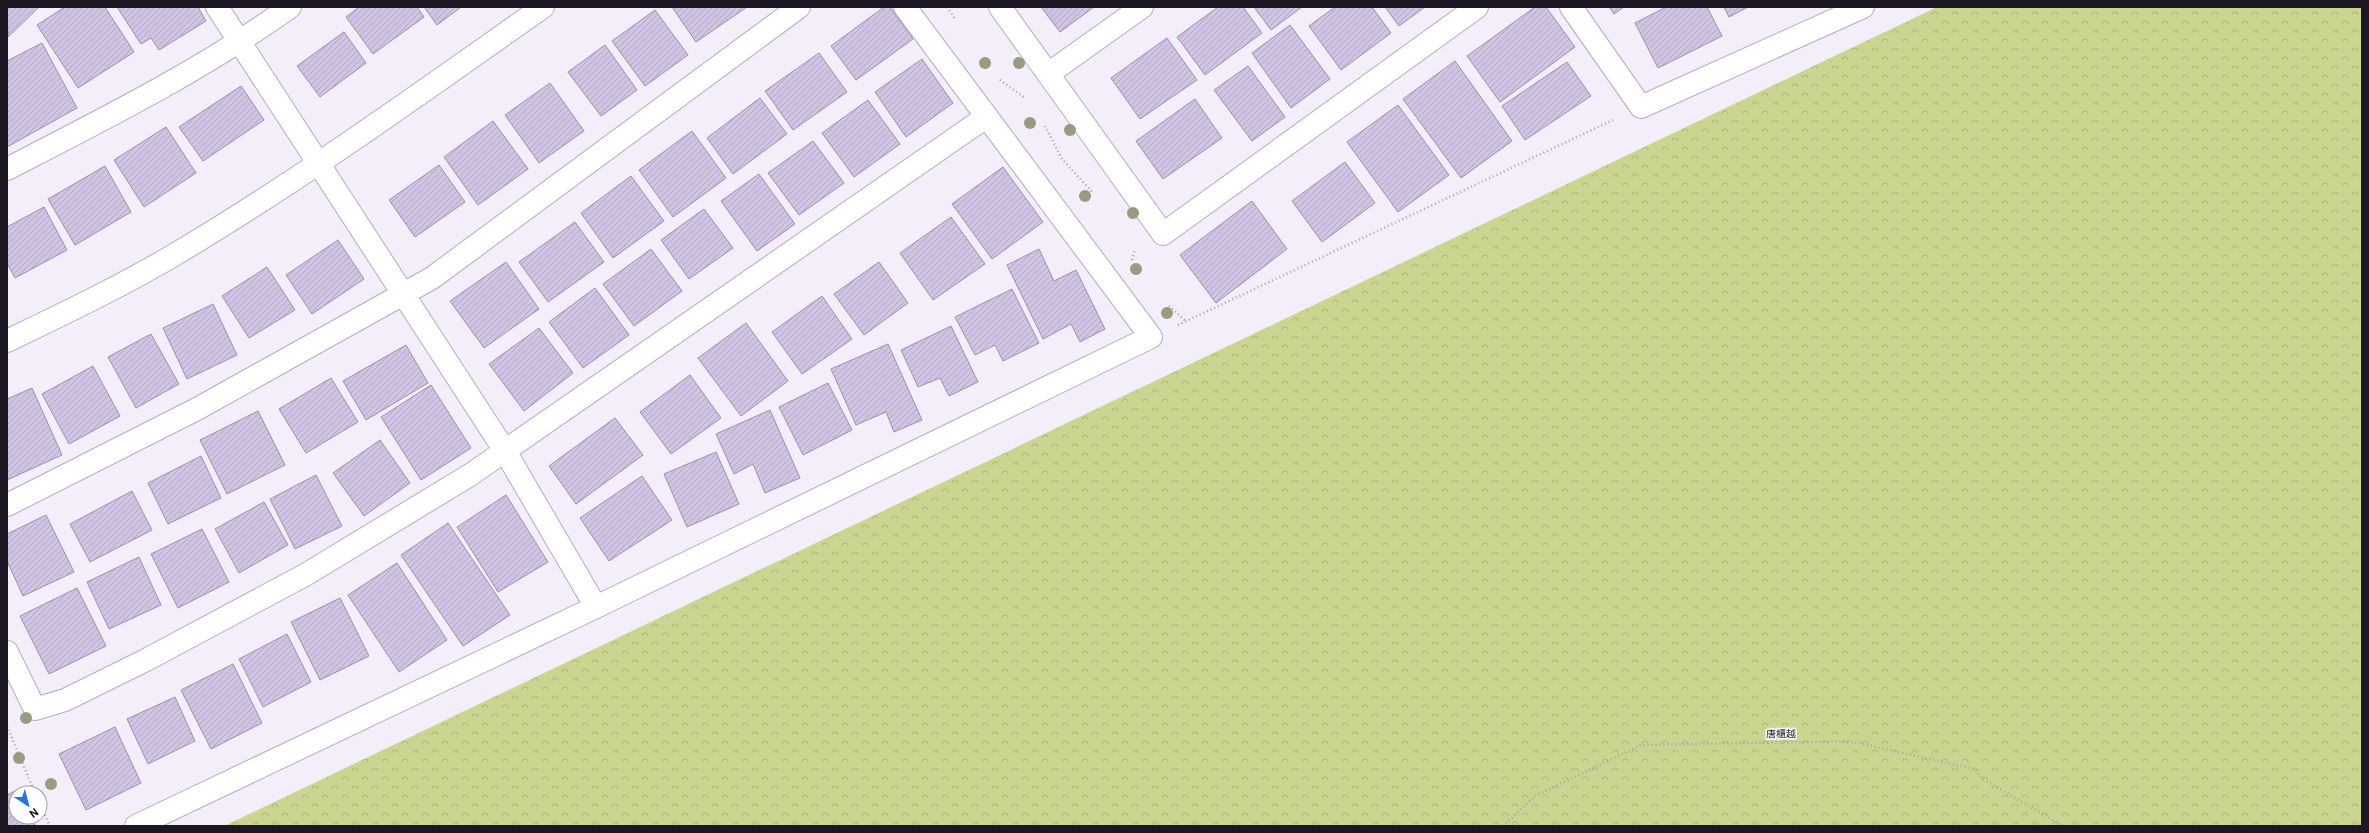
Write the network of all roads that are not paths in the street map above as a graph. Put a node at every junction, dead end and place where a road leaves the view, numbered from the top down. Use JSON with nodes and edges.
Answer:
{"nodes":[{"id":1,"x":217,"y":7,"type":"edge"},
{"id":2,"x":290,"y":7,"type":"edge"},
{"id":3,"x":543,"y":7,"type":"edge"},
{"id":4,"x":798,"y":7,"type":"edge"},
{"id":5,"x":905,"y":7,"type":"edge"},
{"id":6,"x":1000,"y":7,"type":"edge"},
{"id":7,"x":1142,"y":7,"type":"edge"},
{"id":8,"x":1478,"y":7,"type":"edge"},
{"id":9,"x":1571,"y":7,"type":"edge"},
{"id":10,"x":1863,"y":7,"type":"edge"},
{"id":11,"x":240,"y":43,"type":"junction"},
{"id":12,"x":1048,"y":74,"type":"junction"},
{"id":13,"x":986,"y":117,"type":"junction"},
{"id":14,"x":318,"y":165,"type":"junction"},
{"id":15,"x":7,"y":169,"type":"edge"},
{"id":16,"x":404,"y":295,"type":"junction"},
{"id":17,"x":7,"y":342,"type":"edge"},
{"id":18,"x":505,"y":451,"type":"junction"},
{"id":19,"x":7,"y":505,"type":"edge"},
{"id":20,"x":596,"y":607,"type":"junction"},
{"id":21,"x":7,"y":652,"type":"edge"},
{"id":22,"x":136,"y":826,"type":"edge"}],
"edges":[{"from":1,"to":11,"type":"street"},
{"from":2,"to":11,"type":"street"},
{"from":3,"to":14,"type":"street"},
{"from":4,"to":16,"type":"street"},
{"from":5,"to":13,"type":"street"},
{"from":6,"to":12,"type":"street"},
{"from":7,"to":12,"type":"street"},
{"from":8,"to":12,"type":"street"},
{"from":9,"to":10,"type":"street"},
{"from":11,"to":14,"type":"street"},
{"from":11,"to":15,"type":"street"},
{"from":13,"to":18,"type":"street"},
{"from":13,"to":20,"type":"street"},
{"from":14,"to":16,"type":"street"},
{"from":14,"to":17,"type":"street"},
{"from":16,"to":18,"type":"street"},
{"from":16,"to":19,"type":"street"},
{"from":18,"to":20,"type":"street"},
{"from":18,"to":21,"type":"street"},
{"from":20,"to":22,"type":"street"}]}
